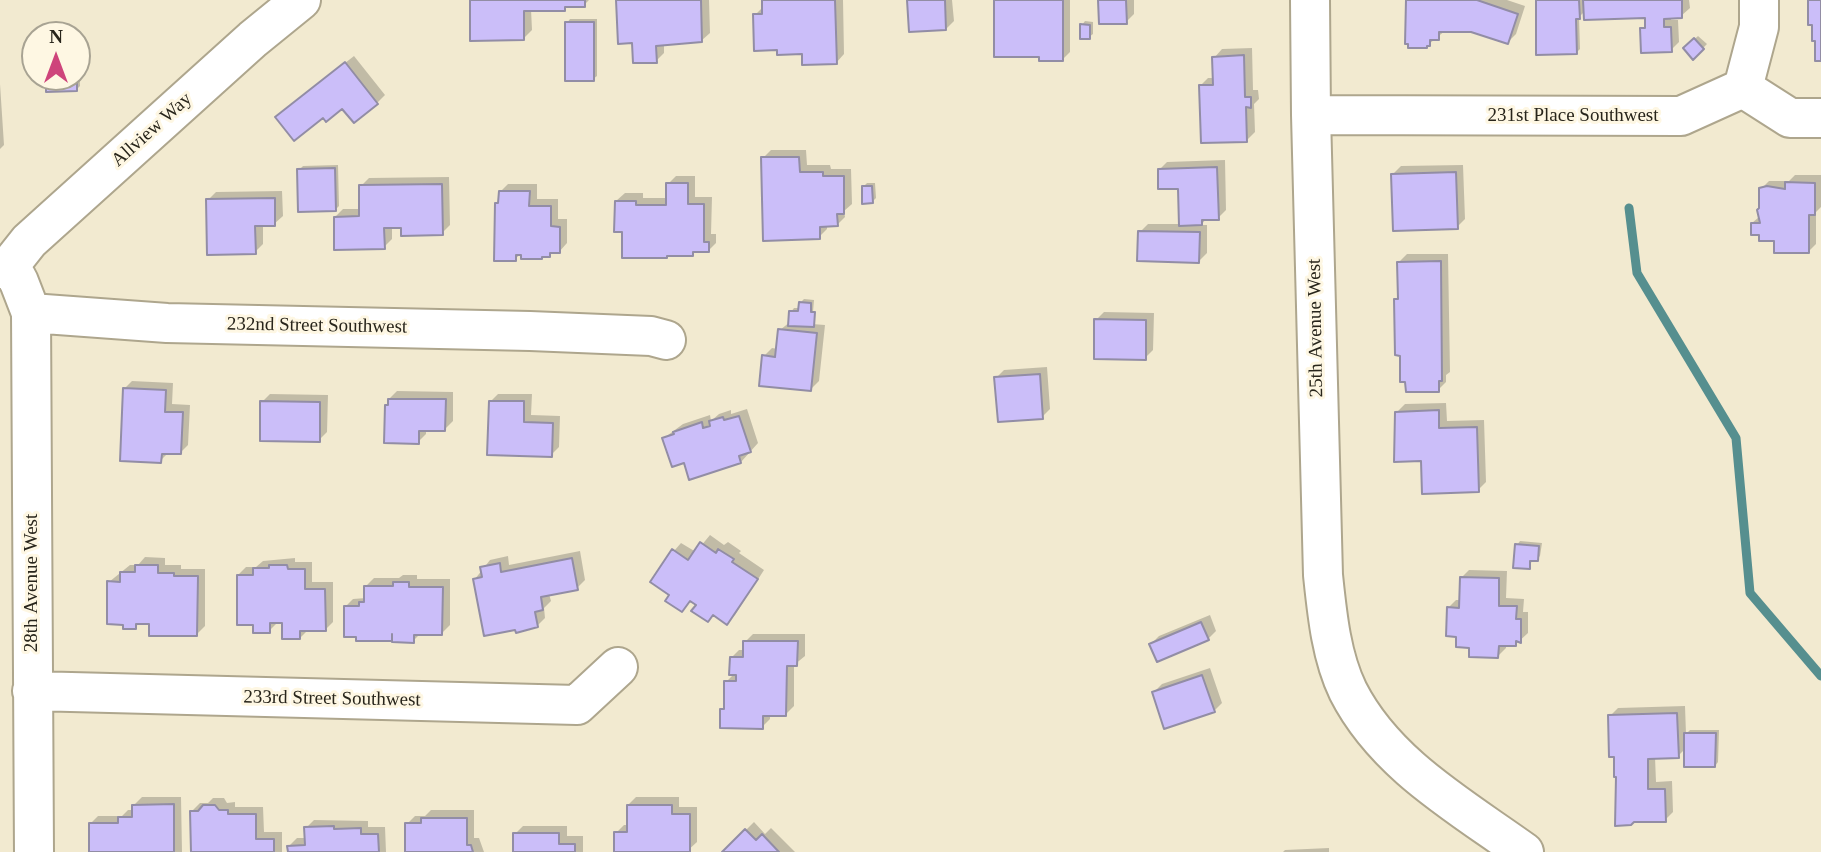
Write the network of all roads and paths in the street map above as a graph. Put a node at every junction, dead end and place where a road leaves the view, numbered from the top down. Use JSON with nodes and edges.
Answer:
{"nodes":[{"id":1,"x":301,"y":0,"type":"edge"},
{"id":2,"x":1310,"y":0,"type":"edge"},
{"id":3,"x":1759,"y":0,"type":"edge"},
{"id":4,"x":1743,"y":89,"type":"junction"},
{"id":5,"x":1311,"y":115,"type":"junction"},
{"id":6,"x":1821,"y":118,"type":"edge"},
{"id":7,"x":5,"y":267,"type":"edge"},
{"id":8,"x":31,"y":313,"type":"junction"},
{"id":9,"x":667,"y":340,"type":"dead end"},
{"id":10,"x":618,"y":667,"type":"dead end"},
{"id":11,"x":32,"y":691,"type":"junction"},
{"id":12,"x":34,"y":852,"type":"edge"},
{"id":13,"x":1524,"y":852,"type":"edge"}],
"edges":[{"from":1,"to":7,"type":"street","name":"Allview Way"},
{"from":2,"to":5,"type":"street","name":"25th Avenue West"},
{"from":3,"to":4,"type":"street"},
{"from":4,"to":5,"type":"street","name":"231st Place Southwest"},
{"from":4,"to":6,"type":"street"},
{"from":5,"to":13,"type":"street","name":"25th Avenue West"},
{"from":7,"to":8,"type":"street"},
{"from":8,"to":9,"type":"street","name":"232nd Street Southwest"},
{"from":8,"to":11,"type":"street","name":"28th Avenue West"},
{"from":10,"to":11,"type":"street","name":"233rd Street Southwest"},
{"from":11,"to":12,"type":"street","name":"28th Avenue West"}]}
